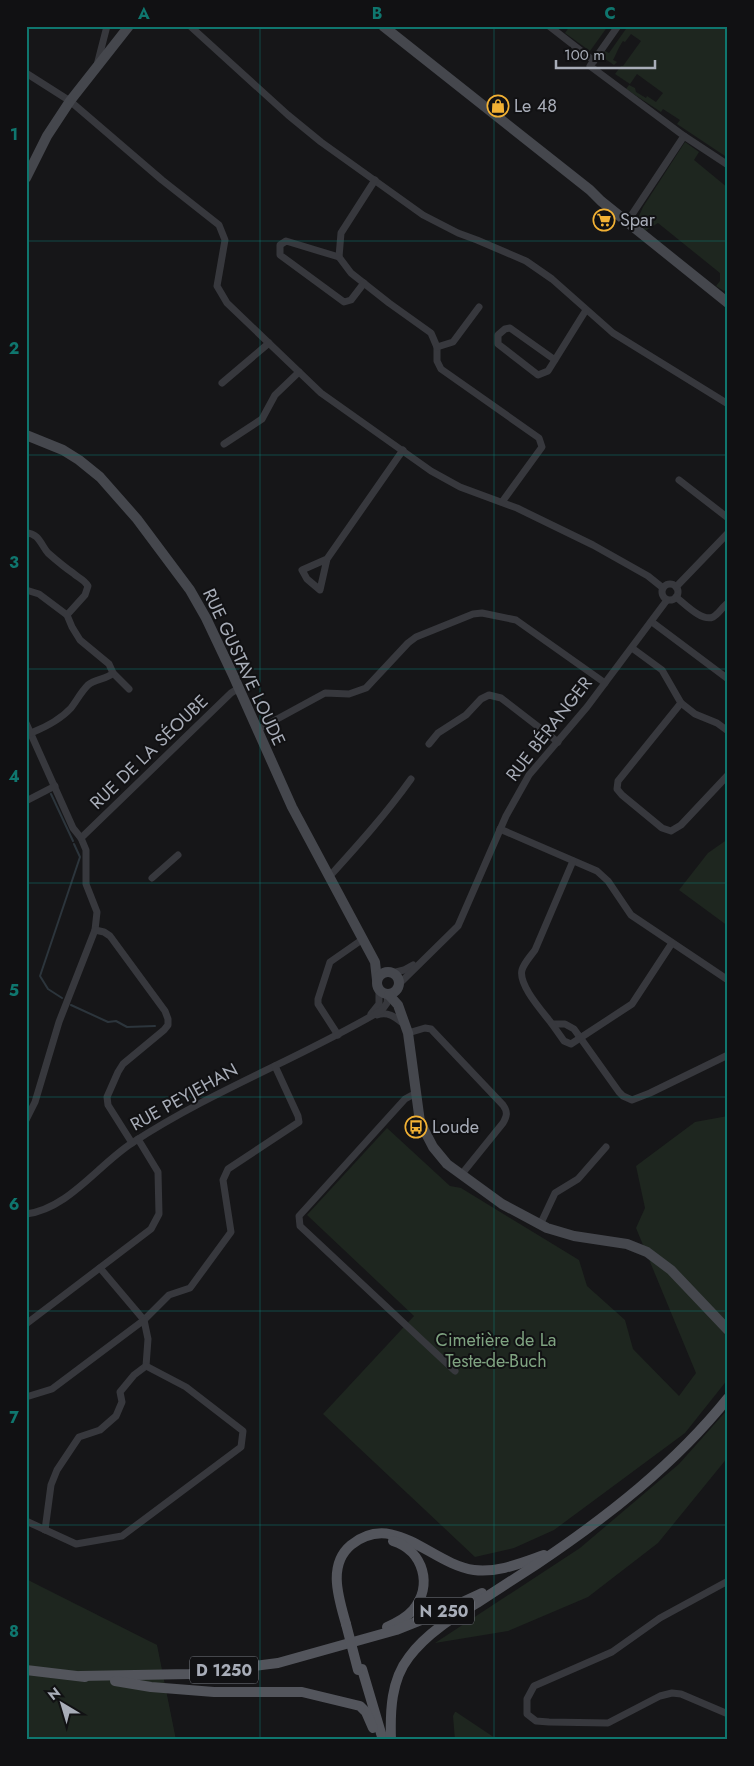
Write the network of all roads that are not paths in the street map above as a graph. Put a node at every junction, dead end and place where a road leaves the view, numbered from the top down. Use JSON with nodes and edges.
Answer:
{"nodes":[{"id":1,"x":107,"y":26,"type":"edge"},
{"id":2,"x":129,"y":26,"type":"edge"},
{"id":3,"x":190,"y":26,"type":"edge"},
{"id":4,"x":383,"y":26,"type":"edge"},
{"id":5,"x":549,"y":26,"type":"edge"},
{"id":6,"x":618,"y":26,"type":"edge"},
{"id":7,"x":594,"y":61,"type":"junction"},
{"id":8,"x":95,"y":69,"type":"junction"},
{"id":9,"x":26,"y":73,"type":"edge"},
{"id":10,"x":70,"y":101,"type":"junction"},
{"id":11,"x":684,"y":136,"type":"junction"},
{"id":12,"x":728,"y":165,"type":"edge"},
{"id":13,"x":26,"y":178,"type":"edge"},
{"id":14,"x":375,"y":180,"type":"junction"},
{"id":15,"x":627,"y":222,"type":"junction"},
{"id":16,"x":340,"y":257,"type":"junction"},
{"id":17,"x":364,"y":283,"type":"junction"},
{"id":18,"x":728,"y":303,"type":"edge"},
{"id":19,"x":479,"y":307,"type":"dead end"},
{"id":20,"x":586,"y":310,"type":"junction"},
{"id":21,"x":269,"y":343,"type":"junction"},
{"id":22,"x":438,"y":347,"type":"junction"},
{"id":23,"x":555,"y":360,"type":"junction"},
{"id":24,"x":299,"y":372,"type":"junction"},
{"id":25,"x":222,"y":384,"type":"dead end"},
{"id":26,"x":728,"y":404,"type":"edge"},
{"id":27,"x":26,"y":435,"type":"edge"},
{"id":28,"x":224,"y":444,"type":"dead end"},
{"id":29,"x":402,"y":450,"type":"junction"},
{"id":30,"x":679,"y":480,"type":"dead end"},
{"id":31,"x":502,"y":502,"type":"junction"},
{"id":32,"x":728,"y":518,"type":"edge"},
{"id":33,"x":26,"y":533,"type":"edge"},
{"id":34,"x":728,"y":533,"type":"edge"},
{"id":35,"x":327,"y":559,"type":"dead end"},
{"id":36,"x":676,"y":587,"type":"junction"},
{"id":37,"x":663,"y":588,"type":"junction"},
{"id":38,"x":26,"y":590,"type":"edge"},
{"id":39,"x":676,"y":597,"type":"junction"},
{"id":40,"x":667,"y":600,"type":"junction"},
{"id":41,"x":728,"y":604,"type":"edge"},
{"id":42,"x":66,"y":615,"type":"junction"},
{"id":43,"x":652,"y":622,"type":"junction"},
{"id":44,"x":632,"y":648,"type":"junction"},
{"id":45,"x":113,"y":673,"type":"junction"},
{"id":46,"x":728,"y":679,"type":"edge"},
{"id":47,"x":605,"y":683,"type":"junction"},
{"id":48,"x":239,"y":688,"type":"junction"},
{"id":49,"x":129,"y":690,"type":"dead end"},
{"id":50,"x":681,"y":704,"type":"junction"},
{"id":51,"x":26,"y":722,"type":"edge"},
{"id":52,"x":257,"y":730,"type":"junction"},
{"id":53,"x":728,"y":731,"type":"edge"},
{"id":54,"x":31,"y":733,"type":"junction"},
{"id":55,"x":558,"y":742,"type":"junction"},
{"id":56,"x":429,"y":744,"type":"dead end"},
{"id":57,"x":728,"y":775,"type":"edge"},
{"id":58,"x":411,"y":779,"type":"dead end"},
{"id":59,"x":54,"y":786,"type":"junction"},
{"id":60,"x":26,"y":801,"type":"edge"},
{"id":61,"x":500,"y":829,"type":"junction"},
{"id":62,"x":81,"y":838,"type":"junction"},
{"id":63,"x":178,"y":855,"type":"dead end"},
{"id":64,"x":573,"y":861,"type":"junction"},
{"id":65,"x":329,"y":877,"type":"junction"},
{"id":66,"x":152,"y":878,"type":"dead end"},
{"id":67,"x":95,"y":930,"type":"junction"},
{"id":68,"x":363,"y":939,"type":"junction"},
{"id":69,"x":672,"y":943,"type":"junction"},
{"id":70,"x":423,"y":960,"type":"junction"},
{"id":71,"x":375,"y":962,"type":"junction"},
{"id":72,"x":390,"y":973,"type":"junction"},
{"id":73,"x":728,"y":980,"type":"edge"},
{"id":74,"x":399,"y":984,"type":"junction"},
{"id":75,"x":383,"y":990,"type":"junction"},
{"id":76,"x":398,"y":1005,"type":"junction"},
{"id":77,"x":365,"y":1019,"type":"junction"},
{"id":78,"x":552,"y":1024,"type":"junction"},
{"id":79,"x":407,"y":1030,"type":"junction"},
{"id":80,"x":338,"y":1035,"type":"junction"},
{"id":81,"x":581,"y":1039,"type":"junction"},
{"id":82,"x":728,"y":1055,"type":"edge"},
{"id":83,"x":275,"y":1066,"type":"junction"},
{"id":84,"x":416,"y":1093,"type":"junction"},
{"id":85,"x":26,"y":1120,"type":"edge"},
{"id":86,"x":135,"y":1141,"type":"junction"},
{"id":87,"x":606,"y":1147,"type":"dead end"},
{"id":88,"x":461,"y":1175,"type":"junction"},
{"id":89,"x":26,"y":1214,"type":"edge"},
{"id":90,"x":540,"y":1225,"type":"junction"},
{"id":91,"x":100,"y":1268,"type":"junction"},
{"id":92,"x":144,"y":1320,"type":"junction"},
{"id":93,"x":26,"y":1324,"type":"edge"},
{"id":94,"x":728,"y":1330,"type":"edge"},
{"id":95,"x":146,"y":1366,"type":"junction"},
{"id":96,"x":455,"y":1371,"type":"dead end"},
{"id":97,"x":26,"y":1397,"type":"edge"},
{"id":98,"x":728,"y":1398,"type":"edge"},
{"id":99,"x":26,"y":1521,"type":"edge"},
{"id":100,"x":45,"y":1530,"type":"junction"},
{"id":101,"x":559,"y":1549,"type":"junction"},
{"id":102,"x":521,"y":1574,"type":"junction"},
{"id":103,"x":728,"y":1581,"type":"edge"},
{"id":104,"x":348,"y":1624,"type":"junction"},
{"id":105,"x":363,"y":1639,"type":"junction"},
{"id":106,"x":360,"y":1669,"type":"junction"},
{"id":107,"x":26,"y":1670,"type":"edge"},
{"id":108,"x":80,"y":1676,"type":"junction"},
{"id":109,"x":728,"y":1714,"type":"edge"},
{"id":110,"x":373,"y":1728,"type":"junction"},
{"id":111,"x":377,"y":1740,"type":"edge"},
{"id":112,"x":383,"y":1740,"type":"edge"},
{"id":113,"x":391,"y":1740,"type":"edge"}],
"edges":[{"from":1,"to":8,"type":"street"},
{"from":2,"to":8,"type":"street"},
{"from":3,"to":14,"type":"street"},
{"from":4,"to":15,"type":"street"},
{"from":5,"to":7,"type":"street"},
{"from":6,"to":7,"type":"street"},
{"from":7,"to":11,"type":"street"},
{"from":8,"to":10,"type":"street"},
{"from":9,"to":10,"type":"street"},
{"from":10,"to":13,"type":"street"},
{"from":10,"to":21,"type":"street"},
{"from":11,"to":12,"type":"street"},
{"from":11,"to":15,"type":"street"},
{"from":14,"to":16,"type":"street"},
{"from":14,"to":20,"type":"street"},
{"from":15,"to":18,"type":"street"},
{"from":16,"to":17,"type":"street"},
{"from":16,"to":17,"type":"street"},
{"from":17,"to":22,"type":"street"},
{"from":19,"to":22,"type":"street"},
{"from":20,"to":23,"type":"street"},
{"from":20,"to":26,"type":"street"},
{"from":21,"to":24,"type":"street"},
{"from":21,"to":25,"type":"street"},
{"from":22,"to":31,"type":"street"},
{"from":23,"to":23,"type":"street"},
{"from":24,"to":28,"type":"street"},
{"from":24,"to":29,"type":"street"},
{"from":27,"to":48,"type":"street","name":"RUE GUSTAVE LOUDE"},
{"from":29,"to":31,"type":"street"},
{"from":29,"to":35,"type":"street"},
{"from":30,"to":32,"type":"street"},
{"from":31,"to":37,"type":"street"},
{"from":33,"to":42,"type":"street"},
{"from":34,"to":36,"type":"street"},
{"from":36,"to":37,"type":"street"},
{"from":36,"to":39,"type":"street"},
{"from":37,"to":40,"type":"street"},
{"from":38,"to":42,"type":"street"},
{"from":39,"to":40,"type":"street"},
{"from":39,"to":41,"type":"street"},
{"from":40,"to":43,"type":"street","name":"RUE BÉRANGER"},
{"from":42,"to":45,"type":"street"},
{"from":43,"to":44,"type":"street","name":"RUE BÉRANGER"},
{"from":43,"to":46,"type":"street"},
{"from":44,"to":47,"type":"street","name":"RUE BÉRANGER"},
{"from":44,"to":50,"type":"street"},
{"from":45,"to":49,"type":"street"},
{"from":45,"to":54,"type":"street"},
{"from":47,"to":52,"type":"street"},
{"from":47,"to":55,"type":"street","name":"RUE BÉRANGER"},
{"from":48,"to":52,"type":"street","name":"RUE GUSTAVE LOUDE"},
{"from":48,"to":62,"type":"street","name":"RUE DE LA SÉOUBE"},
{"from":50,"to":53,"type":"street"},
{"from":50,"to":57,"type":"street"},
{"from":51,"to":54,"type":"street"},
{"from":52,"to":65,"type":"street","name":"RUE GUSTAVE LOUDE"},
{"from":54,"to":59,"type":"street"},
{"from":55,"to":56,"type":"street"},
{"from":55,"to":61,"type":"street","name":"RUE BÉRANGER"},
{"from":58,"to":65,"type":"street"},
{"from":59,"to":60,"type":"street"},
{"from":59,"to":62,"type":"street"},
{"from":61,"to":64,"type":"street"},
{"from":61,"to":70,"type":"street","name":"RUE BÉRANGER"},
{"from":62,"to":67,"type":"street"},
{"from":63,"to":66,"type":"street"},
{"from":64,"to":69,"type":"street"},
{"from":64,"to":78,"type":"street"},
{"from":65,"to":68,"type":"street","name":"RUE GUSTAVE LOUDE"},
{"from":67,"to":85,"type":"street"},
{"from":67,"to":86,"type":"street"},
{"from":68,"to":71,"type":"street","name":"RUE GUSTAVE LOUDE"},
{"from":68,"to":80,"type":"street"},
{"from":69,"to":73,"type":"street"},
{"from":69,"to":81,"type":"street"},
{"from":70,"to":72,"type":"street","name":"RUE BÉRANGER"},
{"from":70,"to":74,"type":"street","name":"RUE BÉRANGER"},
{"from":71,"to":72,"type":"street","name":"RUE GUSTAVE LOUDE"},
{"from":71,"to":75,"type":"street","name":"RUE GUSTAVE LOUDE"},
{"from":72,"to":74,"type":"street"},
{"from":72,"to":75,"type":"street"},
{"from":74,"to":75,"type":"street"},
{"from":74,"to":76,"type":"street"},
{"from":75,"to":76,"type":"street"},
{"from":75,"to":77,"type":"street","name":"RUE PEYJEHAN"},
{"from":76,"to":79,"type":"street"},
{"from":77,"to":79,"type":"street","name":"RUE PEYJEHAN"},
{"from":77,"to":80,"type":"street","name":"RUE PEYJEHAN"},
{"from":78,"to":81,"type":"street"},
{"from":78,"to":81,"type":"street"},
{"from":79,"to":84,"type":"street"},
{"from":79,"to":88,"type":"street"},
{"from":80,"to":83,"type":"street","name":"RUE PEYJEHAN"},
{"from":81,"to":82,"type":"street"},
{"from":83,"to":86,"type":"street","name":"RUE PEYJEHAN"},
{"from":83,"to":92,"type":"street"},
{"from":84,"to":88,"type":"street"},
{"from":84,"to":96,"type":"street"},
{"from":86,"to":89,"type":"street","name":"RUE PEYJEHAN"},
{"from":86,"to":91,"type":"street"},
{"from":87,"to":90,"type":"street"},
{"from":88,"to":90,"type":"street"},
{"from":90,"to":94,"type":"street"},
{"from":91,"to":92,"type":"street"},
{"from":91,"to":93,"type":"street"},
{"from":92,"to":95,"type":"street"},
{"from":92,"to":97,"type":"street"},
{"from":95,"to":100,"type":"street"},
{"from":95,"to":100,"type":"street"},
{"from":98,"to":101,"type":"main road","number":"N 250"},
{"from":99,"to":100,"type":"street"},
{"from":101,"to":102,"type":"main road","number":"N 250"},
{"from":101,"to":104,"type":"main road"},
{"from":102,"to":105,"type":"main road","number":"N 250"},
{"from":102,"to":113,"type":"main road"},
{"from":103,"to":109,"type":"street"},
{"from":104,"to":105,"type":"main road"},
{"from":104,"to":106,"type":"main road","bridge":true},
{"from":105,"to":108,"type":"main road","number":"D 1250"},
{"from":106,"to":110,"type":"main road"},
{"from":106,"to":112,"type":"main road"},
{"from":107,"to":108,"type":"main road","number":"D 1250"},
{"from":108,"to":110,"type":"main road"},
{"from":110,"to":111,"type":"main road"}]}
